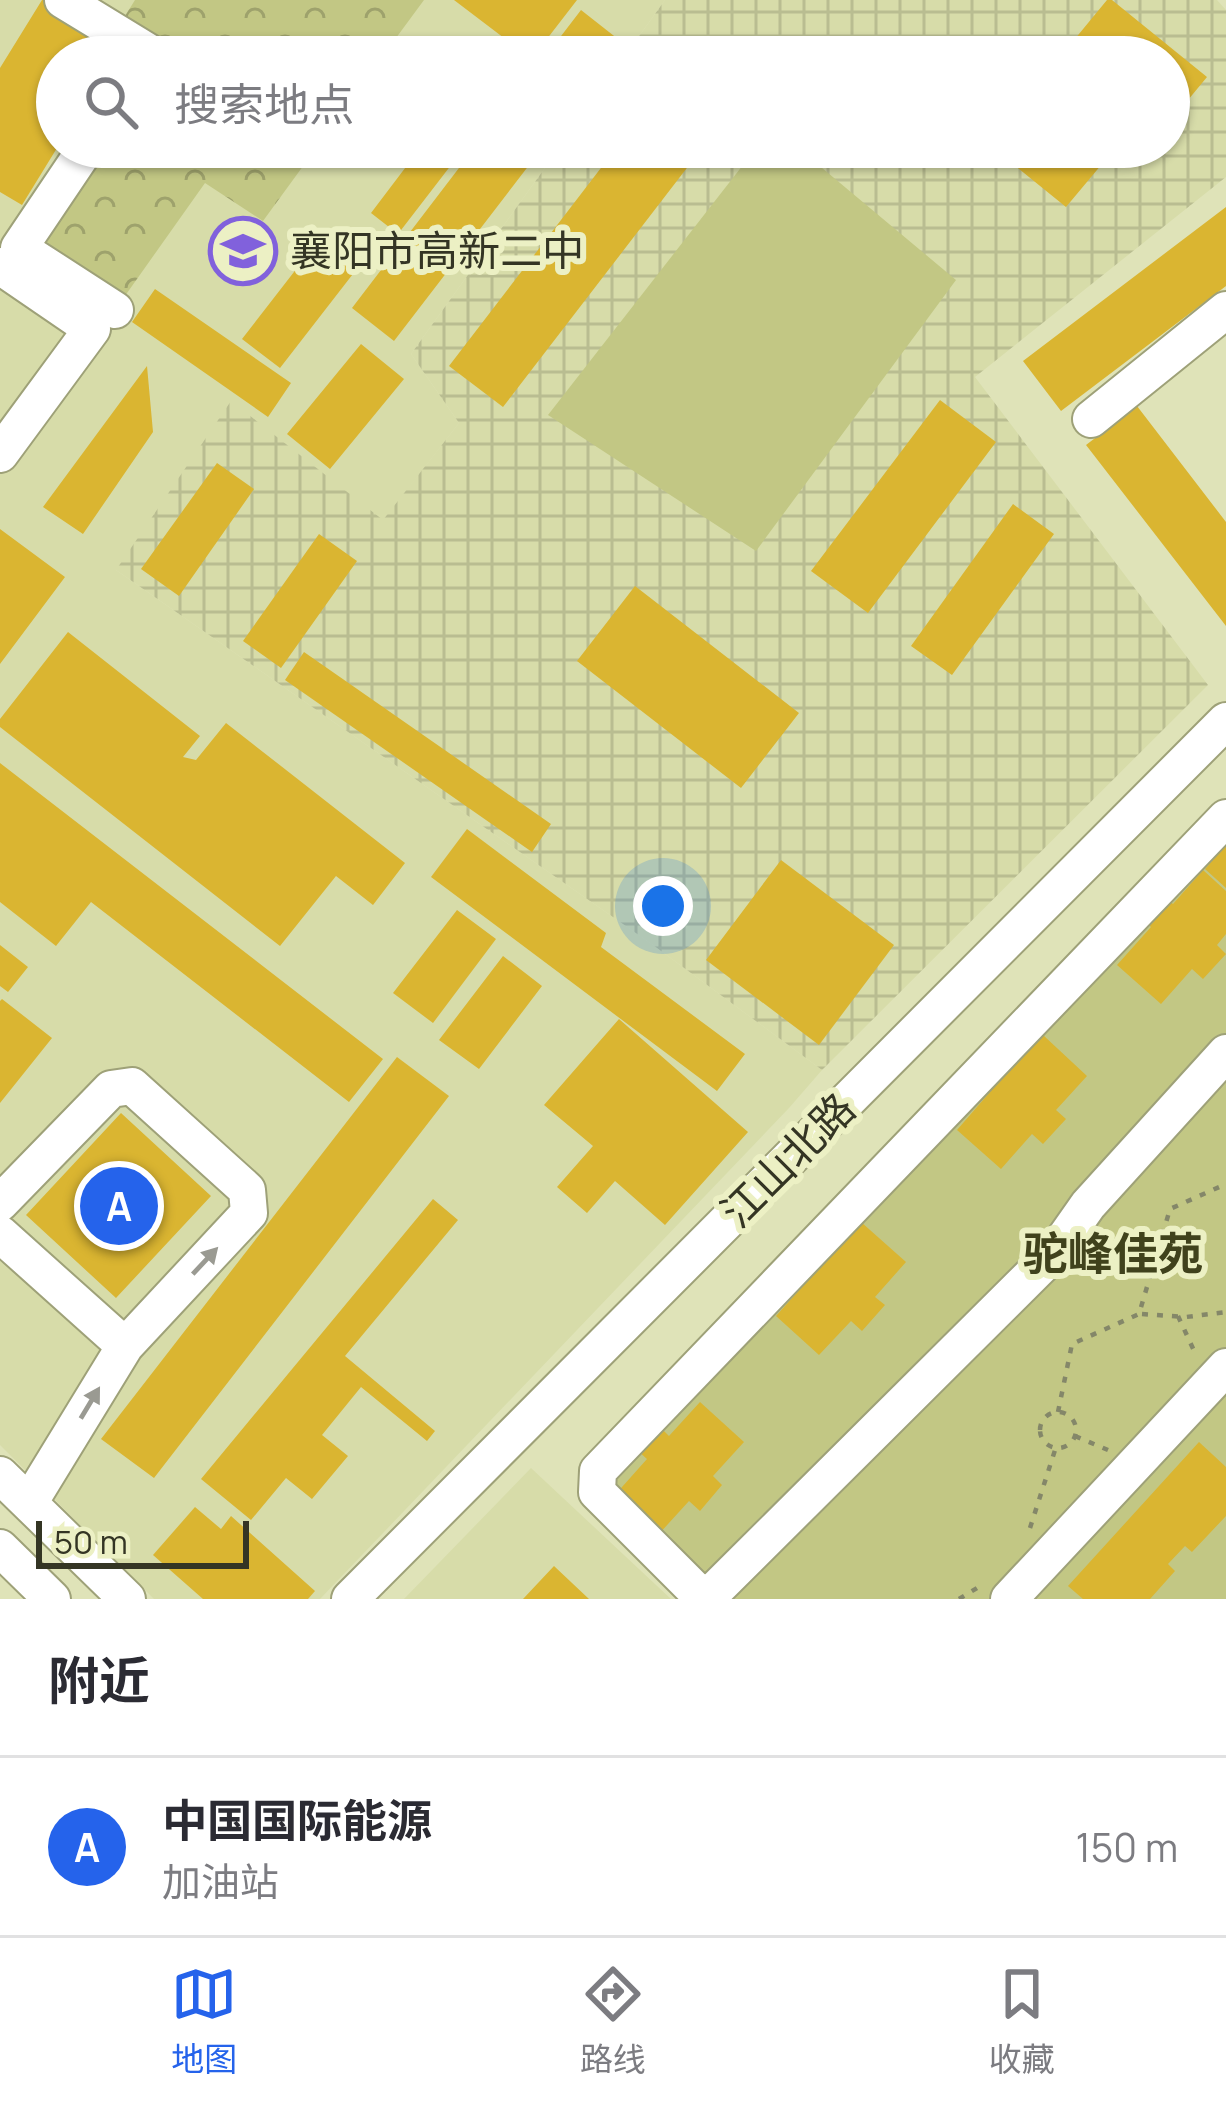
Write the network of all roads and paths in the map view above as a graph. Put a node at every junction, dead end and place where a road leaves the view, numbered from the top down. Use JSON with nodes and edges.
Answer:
{"nodes":[{"id":1,"x":63,"y":0,"type":"edge"},
{"id":2,"x":122,"y":36,"type":"edge"},
{"id":3,"x":73,"y":168,"type":"edge"},
{"id":4,"x":0,"y":266,"type":"edge"},
{"id":5,"x":116,"y":310,"type":"dead end"},
{"id":6,"x":1226,"y":310,"type":"edge"},
{"id":7,"x":1091,"y":419,"type":"dead end"},
{"id":8,"x":0,"y":454,"type":"edge"},
{"id":9,"x":1226,"y":722,"type":"edge"},
{"id":10,"x":1226,"y":818,"type":"edge"},
{"id":11,"x":1226,"y":1053,"type":"edge"},
{"id":12,"x":1226,"y":1184,"type":"edge"},
{"id":13,"x":0,"y":1203,"type":"edge"},
{"id":14,"x":0,"y":1234,"type":"edge"},
{"id":15,"x":1226,"y":1312,"type":"edge"},
{"id":16,"x":1139,"y":1314,"type":"junction"},
{"id":17,"x":1178,"y":1316,"type":"junction"},
{"id":18,"x":125,"y":1346,"type":"junction"},
{"id":19,"x":1217,"y":1376,"type":"edge"},
{"id":20,"x":1058,"y":1412,"type":"junction"},
{"id":21,"x":1056,"y":1447,"type":"junction"},
{"id":22,"x":0,"y":1475,"type":"edge"},
{"id":23,"x":29,"y":1503,"type":"junction"},
{"id":24,"x":1030,"y":1528,"type":"dead end"},
{"id":25,"x":0,"y":1548,"type":"edge"},
{"id":26,"x":993,"y":1593,"type":"edge"},
{"id":27,"x":52,"y":1599,"type":"edge"},
{"id":28,"x":128,"y":1599,"type":"edge"},
{"id":29,"x":350,"y":1599,"type":"edge"},
{"id":30,"x":705,"y":1599,"type":"edge"},
{"id":31,"x":959,"y":1599,"type":"edge"}],
"edges":[{"from":1,"to":2,"type":"street"},
{"from":3,"to":5,"type":"street"},
{"from":4,"to":8,"type":"street"},
{"from":6,"to":7,"type":"street"},
{"from":9,"to":29,"type":"street","name":"江山北路"},
{"from":10,"to":30,"type":"street"},
{"from":11,"to":30,"type":"street"},
{"from":12,"to":16,"type":"path"},
{"from":18,"to":13,"type":"street","one_way":true},
{"from":14,"to":18,"type":"street"},
{"from":15,"to":17,"type":"path"},
{"from":16,"to":17,"type":"path"},
{"from":16,"to":20,"type":"path"},
{"from":17,"to":19,"type":"path"},
{"from":23,"to":18,"type":"street","one_way":true},
{"from":19,"to":26,"type":"street"},
{"from":20,"to":21,"type":"path"},
{"from":20,"to":21,"type":"path"},
{"from":21,"to":24,"type":"path"},
{"from":22,"to":23,"type":"street"},
{"from":23,"to":28,"type":"street"},
{"from":25,"to":27,"type":"street"},
{"from":26,"to":31,"type":"path"}]}
